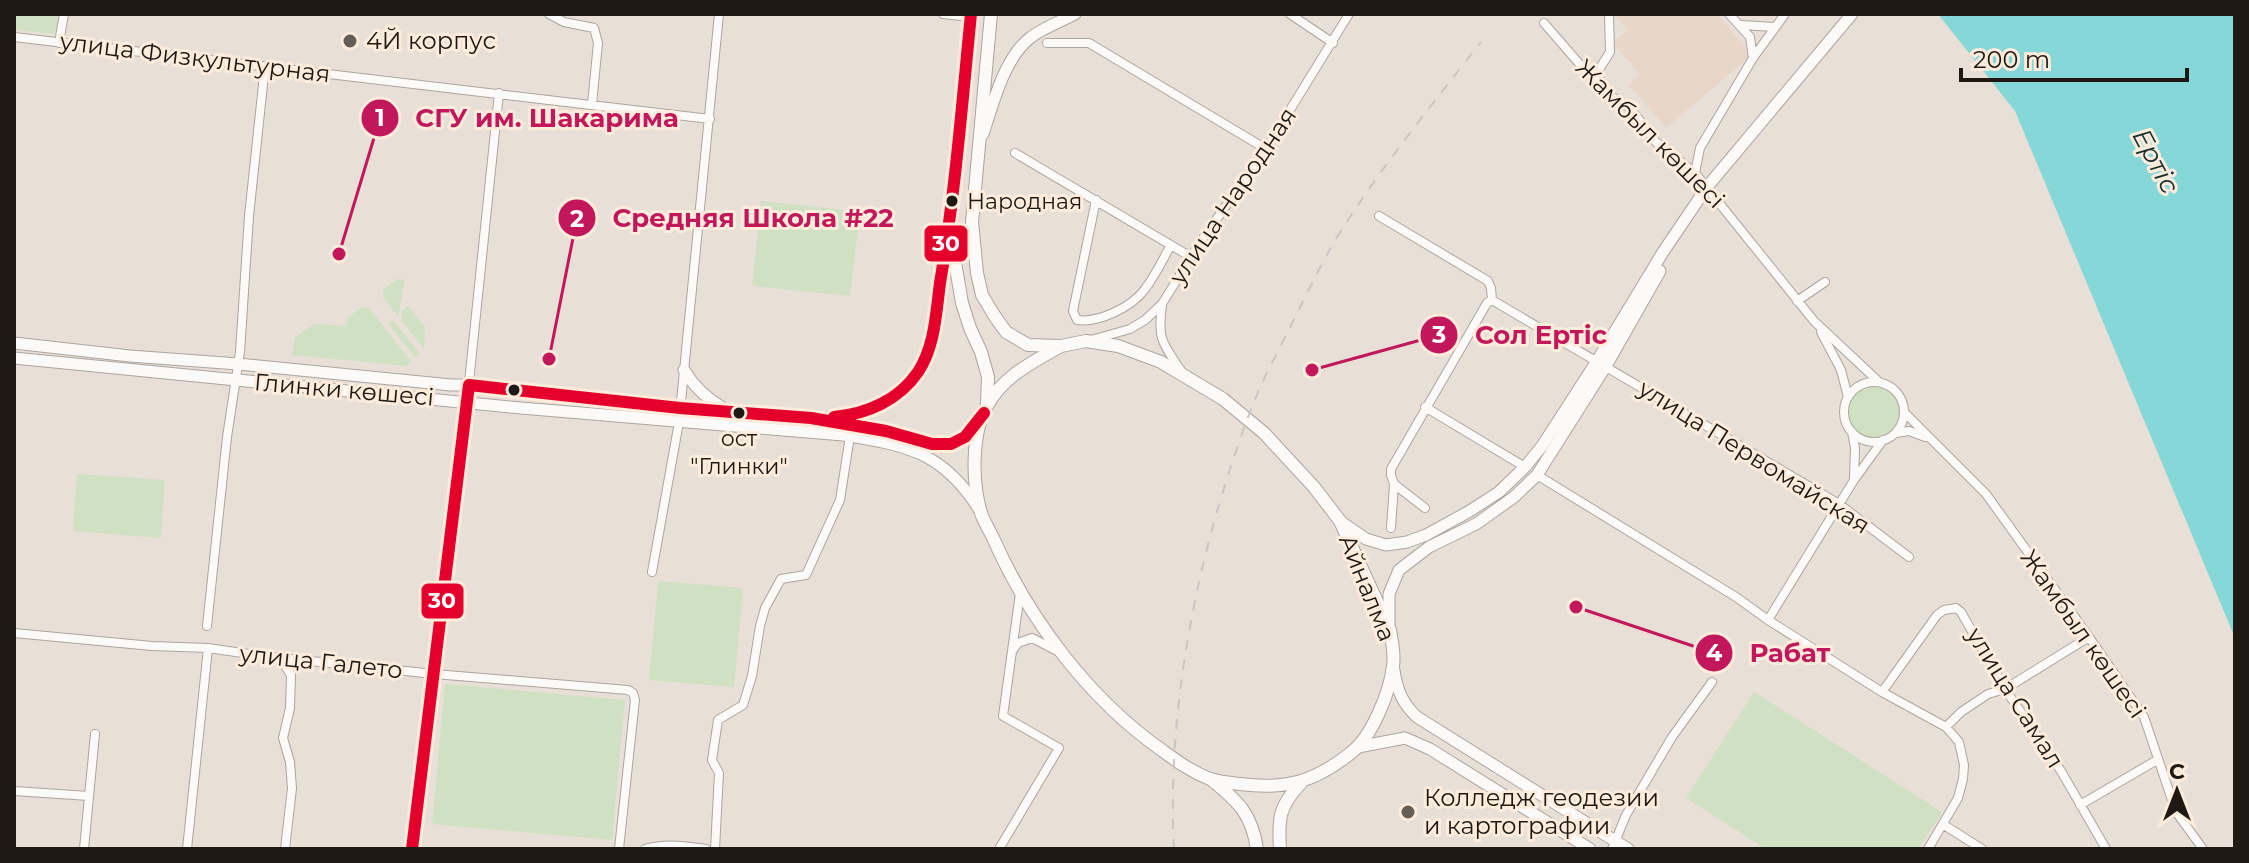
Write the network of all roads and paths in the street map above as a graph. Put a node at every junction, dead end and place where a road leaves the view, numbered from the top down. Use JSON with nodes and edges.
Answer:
{"nodes":[{"id":1,"x":64,"y":14,"type":"edge"},
{"id":2,"x":549,"y":14,"type":"edge"},
{"id":3,"x":719,"y":14,"type":"edge"},
{"id":4,"x":943,"y":14,"type":"edge"},
{"id":5,"x":991,"y":14,"type":"edge"},
{"id":6,"x":1075,"y":14,"type":"edge"},
{"id":7,"x":1290,"y":14,"type":"edge"},
{"id":8,"x":1349,"y":14,"type":"edge"},
{"id":9,"x":1609,"y":14,"type":"edge"},
{"id":10,"x":1729,"y":14,"type":"edge"},
{"id":11,"x":1785,"y":14,"type":"edge"},
{"id":12,"x":1852,"y":14,"type":"edge"},
{"id":13,"x":971,"y":15,"type":"edge"},
{"id":14,"x":1544,"y":23,"type":"dead end"},
{"id":15,"x":1741,"y":25,"type":"junction"},
{"id":16,"x":1774,"y":27,"type":"junction"},
{"id":17,"x":14,"y":37,"type":"edge"},
{"id":18,"x":59,"y":43,"type":"junction"},
{"id":19,"x":1047,"y":43,"type":"dead end"},
{"id":20,"x":1333,"y":43,"type":"junction"},
{"id":21,"x":1753,"y":58,"type":"junction"},
{"id":22,"x":265,"y":66,"type":"junction"},
{"id":23,"x":1603,"y":91,"type":"junction"},
{"id":24,"x":499,"y":93,"type":"junction"},
{"id":25,"x":592,"y":104,"type":"junction"},
{"id":26,"x":710,"y":119,"type":"junction"},
{"id":27,"x":979,"y":146,"type":"junction"},
{"id":28,"x":1266,"y":149,"type":"junction"},
{"id":29,"x":1015,"y":153,"type":"dead end"},
{"id":30,"x":1695,"y":173,"type":"junction"},
{"id":31,"x":1707,"y":187,"type":"junction"},
{"id":32,"x":1096,"y":200,"type":"junction"},
{"id":33,"x":1379,"y":216,"type":"dead end"},
{"id":34,"x":950,"y":233,"type":"junction"},
{"id":35,"x":1171,"y":245,"type":"junction"},
{"id":36,"x":1191,"y":257,"type":"junction"},
{"id":37,"x":1825,"y":282,"type":"dead end"},
{"id":38,"x":1492,"y":300,"type":"junction"},
{"id":39,"x":1797,"y":301,"type":"junction"},
{"id":40,"x":1162,"y":304,"type":"junction"},
{"id":41,"x":1814,"y":321,"type":"junction"},
{"id":42,"x":1086,"y":341,"type":"junction"},
{"id":43,"x":14,"y":343,"type":"edge"},
{"id":44,"x":1061,"y":346,"type":"junction"},
{"id":45,"x":14,"y":358,"type":"edge"},
{"id":46,"x":238,"y":364,"type":"junction"},
{"id":47,"x":1601,"y":364,"type":"junction"},
{"id":48,"x":684,"y":370,"type":"junction"},
{"id":49,"x":1185,"y":376,"type":"junction"},
{"id":50,"x":234,"y":381,"type":"junction"},
{"id":51,"x":1879,"y":382,"type":"junction"},
{"id":52,"x":469,"y":385,"type":"junction"},
{"id":53,"x":1848,"y":397,"type":"junction"},
{"id":54,"x":467,"y":402,"type":"junction"},
{"id":55,"x":1425,"y":407,"type":"junction"},
{"id":56,"x":680,"y":408,"type":"junction"},
{"id":57,"x":985,"y":409,"type":"junction"},
{"id":58,"x":727,"y":411,"type":"junction"},
{"id":59,"x":1904,"y":412,"type":"junction"},
{"id":60,"x":811,"y":418,"type":"junction"},
{"id":61,"x":679,"y":422,"type":"junction"},
{"id":62,"x":1852,"y":432,"type":"junction"},
{"id":63,"x":1895,"y":433,"type":"junction"},
{"id":64,"x":850,"y":436,"type":"junction"},
{"id":65,"x":1930,"y":439,"type":"junction"},
{"id":66,"x":1883,"y":440,"type":"junction"},
{"id":67,"x":1525,"y":467,"type":"junction"},
{"id":68,"x":1537,"y":475,"type":"junction"},
{"id":69,"x":1854,"y":480,"type":"junction"},
{"id":70,"x":1394,"y":484,"type":"junction"},
{"id":71,"x":1839,"y":504,"type":"junction"},
{"id":72,"x":1425,"y":508,"type":"dead end"},
{"id":73,"x":981,"y":512,"type":"junction"},
{"id":74,"x":1340,"y":521,"type":"junction"},
{"id":75,"x":1391,"y":528,"type":"dead end"},
{"id":76,"x":1909,"y":557,"type":"dead end"},
{"id":77,"x":652,"y":572,"type":"dead end"},
{"id":78,"x":1020,"y":593,"type":"junction"},
{"id":79,"x":1768,"y":620,"type":"junction"},
{"id":80,"x":207,"y":626,"type":"dead end"},
{"id":81,"x":1390,"y":630,"type":"junction"},
{"id":82,"x":14,"y":633,"type":"edge"},
{"id":83,"x":2089,"y":637,"type":"junction"},
{"id":84,"x":208,"y":648,"type":"junction"},
{"id":85,"x":1011,"y":654,"type":"junction"},
{"id":86,"x":1065,"y":656,"type":"junction"},
{"id":87,"x":280,"y":658,"type":"junction"},
{"id":88,"x":1393,"y":667,"type":"junction"},
{"id":89,"x":434,"y":674,"type":"junction"},
{"id":90,"x":1712,"y":682,"type":"dead end"},
{"id":91,"x":2005,"y":689,"type":"junction"},
{"id":92,"x":1882,"y":692,"type":"junction"},
{"id":93,"x":1946,"y":727,"type":"junction"},
{"id":94,"x":95,"y":734,"type":"dead end"},
{"id":95,"x":1358,"y":747,"type":"junction"},
{"id":96,"x":2157,"y":760,"type":"junction"},
{"id":97,"x":1213,"y":780,"type":"junction"},
{"id":98,"x":1301,"y":783,"type":"junction"},
{"id":99,"x":14,"y":791,"type":"edge"},
{"id":100,"x":89,"y":796,"type":"junction"},
{"id":101,"x":2080,"y":805,"type":"junction"},
{"id":102,"x":1944,"y":825,"type":"junction"},
{"id":103,"x":1614,"y":845,"type":"edge"},
{"id":104,"x":84,"y":849,"type":"edge"},
{"id":105,"x":187,"y":849,"type":"edge"},
{"id":106,"x":285,"y":849,"type":"edge"},
{"id":107,"x":412,"y":849,"type":"edge"},
{"id":108,"x":619,"y":849,"type":"edge"},
{"id":109,"x":645,"y":849,"type":"edge"},
{"id":110,"x":706,"y":849,"type":"edge"},
{"id":111,"x":715,"y":849,"type":"edge"},
{"id":112,"x":999,"y":849,"type":"edge"},
{"id":113,"x":1257,"y":849,"type":"edge"},
{"id":114,"x":1280,"y":849,"type":"edge"},
{"id":115,"x":1590,"y":849,"type":"edge"},
{"id":116,"x":1628,"y":849,"type":"edge"},
{"id":117,"x":1928,"y":849,"type":"edge"},
{"id":118,"x":1982,"y":849,"type":"edge"},
{"id":119,"x":2106,"y":849,"type":"edge"},
{"id":120,"x":2203,"y":849,"type":"edge"}],
"edges":[{"from":1,"to":18,"type":"street"},
{"from":2,"to":25,"type":"street"},
{"from":3,"to":26,"type":"street"},
{"from":4,"to":13,"type":"street"},
{"from":5,"to":27,"type":"highway"},
{"from":6,"to":27,"type":"main road"},
{"from":7,"to":20,"type":"street"},
{"from":8,"to":20,"type":"street","name":"улица Народная"},
{"from":9,"to":23,"type":"street"},
{"from":10,"to":15,"type":"street"},
{"from":11,"to":16,"type":"street"},
{"from":12,"to":31,"type":"main road"},
{"from":13,"to":34,"type":"highway"},
{"from":14,"to":23,"type":"street","name":"Жамбыл көшесі"},
{"from":15,"to":16,"type":"street"},
{"from":15,"to":21,"type":"street"},
{"from":16,"to":21,"type":"street"},
{"from":17,"to":18,"type":"street","name":"улица Физкультурная"},
{"from":18,"to":22,"type":"street","name":"улица Физкультурная"},
{"from":19,"to":28,"type":"street"},
{"from":20,"to":28,"type":"street","name":"улица Народная"},
{"from":21,"to":30,"type":"street"},
{"from":22,"to":24,"type":"street","name":"улица Физкультурная"},
{"from":22,"to":46,"type":"street"},
{"from":23,"to":30,"type":"street","name":"Жамбыл көшесі"},
{"from":24,"to":25,"type":"street","name":"улица Физкультурная"},
{"from":24,"to":52,"type":"street"},
{"from":25,"to":26,"type":"street","name":"улица Физкультурная"},
{"from":26,"to":48,"type":"street"},
{"from":27,"to":44,"type":"highway"},
{"from":28,"to":36,"type":"street","name":"улица Народная"},
{"from":29,"to":32,"type":"street"},
{"from":30,"to":31,"type":"street","name":"Жамбыл көшесі"},
{"from":31,"to":39,"type":"street","name":"Жамбыл көшесі"},
{"from":31,"to":47,"type":"main road"},
{"from":32,"to":35,"type":"street"},
{"from":32,"to":35,"type":"street"},
{"from":33,"to":38,"type":"street"},
{"from":34,"to":57,"type":"highway"},
{"from":34,"to":60,"type":"main road"},
{"from":35,"to":36,"type":"street"},
{"from":36,"to":40,"type":"street","name":"улица Народная"},
{"from":37,"to":39,"type":"street"},
{"from":38,"to":47,"type":"street","name":"улица Первомайская"},
{"from":38,"to":55,"type":"street"},
{"from":39,"to":41,"type":"street","name":"Жамбыл көшесі"},
{"from":40,"to":42,"type":"street","name":"улица Народная"},
{"from":40,"to":49,"type":"street"},
{"from":41,"to":51,"type":"street","name":"Жамбыл көшесі"},
{"from":41,"to":53,"type":"street","name":"Жамбыл көшесі"},
{"from":42,"to":44,"type":"highway","name":"Айналма"},
{"from":42,"to":49,"type":"highway","name":"Айналма"},
{"from":43,"to":46,"type":"main road","name":"Глинки көшесі"},
{"from":44,"to":57,"type":"highway","name":"Айналма"},
{"from":45,"to":50,"type":"main road","name":"Глинки көшесі"},
{"from":46,"to":50,"type":"street"},
{"from":46,"to":52,"type":"main road","name":"Глинки көшесі"},
{"from":47,"to":67,"type":"main road"},
{"from":47,"to":68,"type":"main road"},
{"from":47,"to":71,"type":"street","name":"улица Первомайская"},
{"from":48,"to":56,"type":"street"},
{"from":48,"to":58,"type":"main road"},
{"from":49,"to":74,"type":"highway","name":"Айналма"},
{"from":50,"to":54,"type":"main road","name":"Глинки көшесі"},
{"from":50,"to":80,"type":"street"},
{"from":51,"to":53,"type":"street"},
{"from":51,"to":59,"type":"street"},
{"from":52,"to":54,"type":"street"},
{"from":52,"to":56,"type":"main road","name":"Глинки көшесі"},
{"from":53,"to":62,"type":"street"},
{"from":54,"to":61,"type":"main road","name":"Глинки көшесі"},
{"from":54,"to":89,"type":"street"},
{"from":55,"to":67,"type":"street"},
{"from":55,"to":70,"type":"street"},
{"from":56,"to":58,"type":"main road","name":"Глинки көшесі"},
{"from":56,"to":61,"type":"street"},
{"from":57,"to":60,"type":"main road","name":"Глинки көшесі"},
{"from":57,"to":73,"type":"highway","name":"Айналма"},
{"from":58,"to":60,"type":"main road","name":"Глинки көшесі"},
{"from":59,"to":63,"type":"street"},
{"from":59,"to":65,"type":"street","name":"Жамбыл көшесі"},
{"from":61,"to":64,"type":"main road","name":"Глинки көшесі"},
{"from":61,"to":77,"type":"street"},
{"from":62,"to":66,"type":"street"},
{"from":62,"to":69,"type":"street"},
{"from":63,"to":65,"type":"street"},
{"from":63,"to":66,"type":"street"},
{"from":64,"to":73,"type":"main road","name":"Глинки көшесі"},
{"from":64,"to":111,"type":"street"},
{"from":65,"to":83,"type":"street","name":"Жамбыл көшесі"},
{"from":66,"to":69,"type":"street"},
{"from":67,"to":74,"type":"main road"},
{"from":68,"to":79,"type":"street"},
{"from":68,"to":81,"type":"main road"},
{"from":69,"to":71,"type":"street"},
{"from":70,"to":72,"type":"street"},
{"from":70,"to":75,"type":"street"},
{"from":71,"to":76,"type":"street","name":"улица Первомайская"},
{"from":71,"to":79,"type":"street"},
{"from":73,"to":78,"type":"highway","name":"Айналма"},
{"from":74,"to":81,"type":"highway","name":"Айналма"},
{"from":78,"to":85,"type":"street"},
{"from":78,"to":86,"type":"highway","name":"Айналма"},
{"from":79,"to":92,"type":"street"},
{"from":81,"to":88,"type":"highway","name":"Айналма"},
{"from":82,"to":84,"type":"street","name":"улица Галето"},
{"from":83,"to":91,"type":"street"},
{"from":83,"to":96,"type":"street","name":"Жамбыл көшесі"},
{"from":84,"to":87,"type":"street","name":"улица Галето"},
{"from":84,"to":105,"type":"street"},
{"from":85,"to":86,"type":"street"},
{"from":85,"to":112,"type":"street"},
{"from":86,"to":97,"type":"highway","name":"Айналма"},
{"from":87,"to":89,"type":"street","name":"улица Галето"},
{"from":87,"to":106,"type":"street"},
{"from":88,"to":95,"type":"highway","name":"Айналма"},
{"from":88,"to":103,"type":"main road"},
{"from":89,"to":107,"type":"street"},
{"from":89,"to":108,"type":"street","name":"улица Галето"},
{"from":90,"to":103,"type":"street"},
{"from":91,"to":92,"type":"street","name":"улица Самал"},
{"from":91,"to":93,"type":"street"},
{"from":91,"to":101,"type":"street","name":"улица Самал"},
{"from":92,"to":93,"type":"street"},
{"from":93,"to":102,"type":"street"},
{"from":94,"to":100,"type":"street"},
{"from":95,"to":98,"type":"highway","name":"Айналма"},
{"from":95,"to":115,"type":"main road"},
{"from":96,"to":101,"type":"street"},
{"from":96,"to":120,"type":"street","name":"Жамбыл көшесі"},
{"from":97,"to":98,"type":"highway","name":"Айналма"},
{"from":97,"to":113,"type":"highway"},
{"from":98,"to":114,"type":"highway"},
{"from":99,"to":100,"type":"street"},
{"from":100,"to":104,"type":"street"},
{"from":101,"to":119,"type":"street","name":"улица Самал"},
{"from":102,"to":117,"type":"street"},
{"from":102,"to":118,"type":"street"},
{"from":103,"to":116,"type":"main road"},
{"from":109,"to":110,"type":"street"}]}
